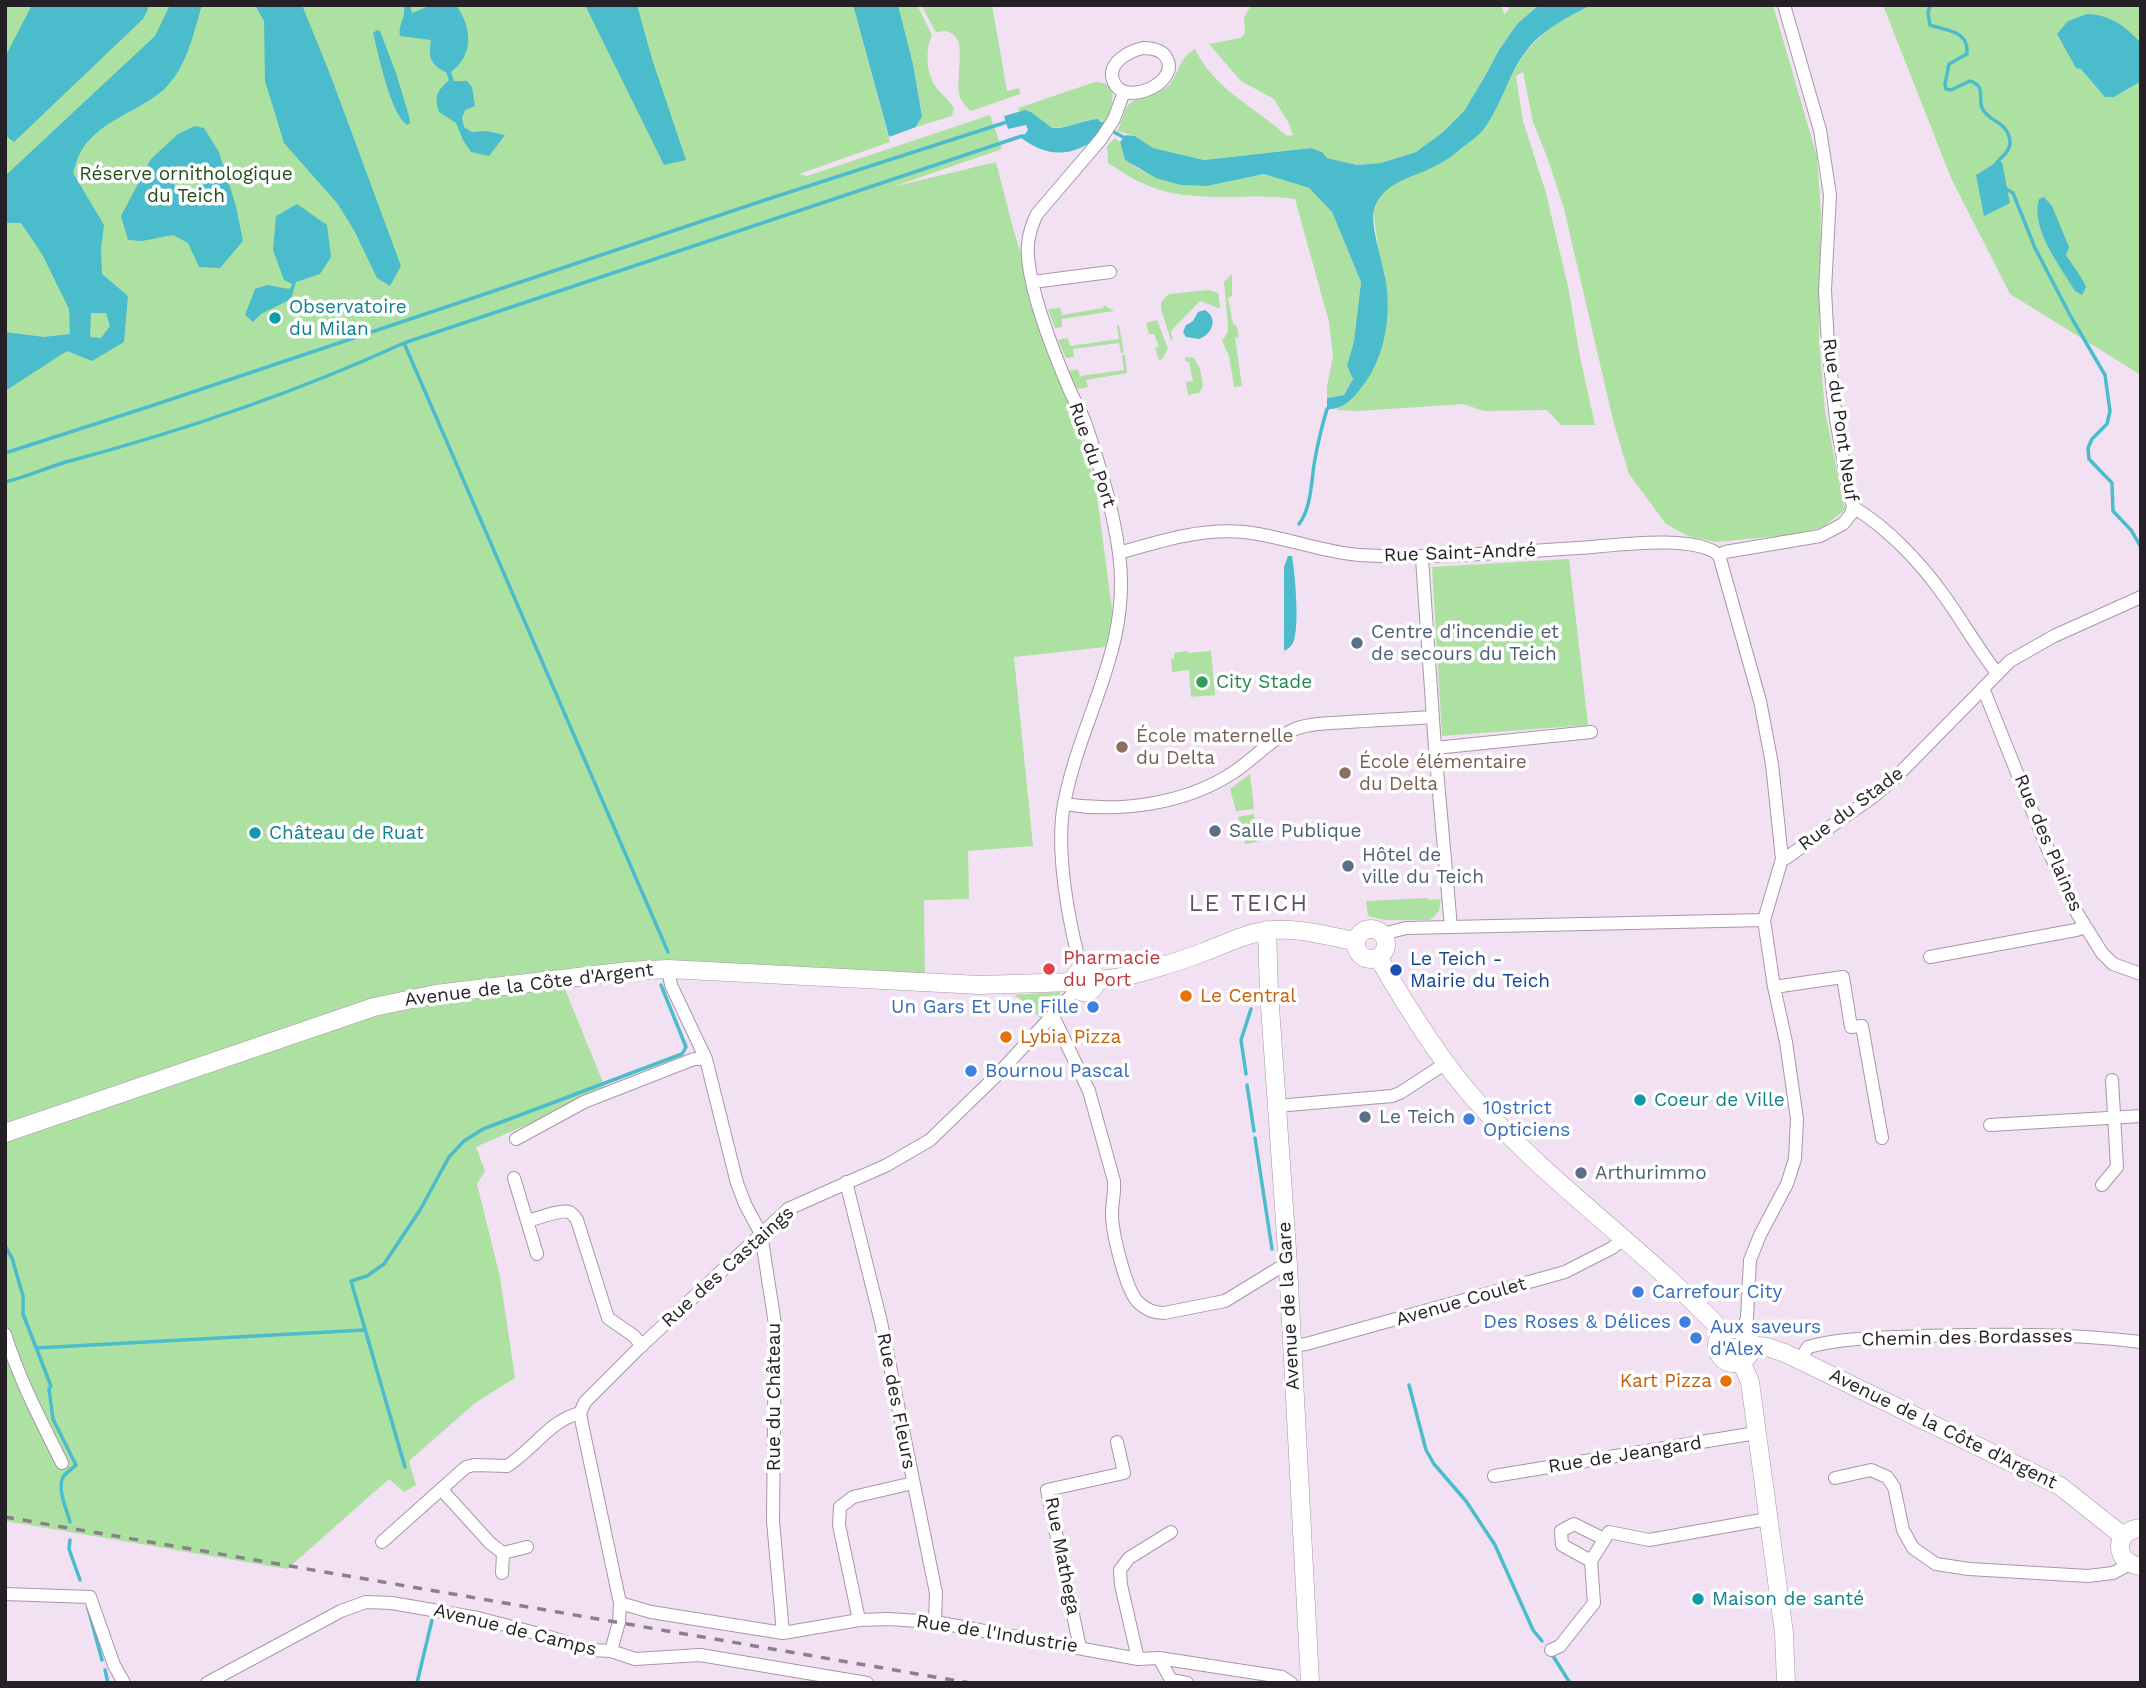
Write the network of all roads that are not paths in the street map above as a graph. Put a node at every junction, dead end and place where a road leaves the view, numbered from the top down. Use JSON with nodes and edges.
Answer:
{"nodes":[{"id":1,"x":1784,"y":5,"type":"edge"},
{"id":2,"x":1124,"y":92,"type":"junction"},
{"id":3,"x":1110,"y":272,"type":"dead end"},
{"id":4,"x":1033,"y":282,"type":"junction"},
{"id":5,"x":1853,"y":507,"type":"junction"},
{"id":6,"x":1119,"y":553,"type":"junction"},
{"id":7,"x":1719,"y":555,"type":"junction"},
{"id":8,"x":1422,"y":558,"type":"junction"},
{"id":9,"x":2141,"y":597,"type":"edge"},
{"id":10,"x":1997,"y":673,"type":"junction"},
{"id":11,"x":1983,"y":688,"type":"junction"},
{"id":12,"x":1433,"y":717,"type":"junction"},
{"id":13,"x":1591,"y":732,"type":"dead end"},
{"id":14,"x":1435,"y":748,"type":"junction"},
{"id":15,"x":1064,"y":804,"type":"junction"},
{"id":16,"x":1782,"y":859,"type":"junction"},
{"id":17,"x":1764,"y":920,"type":"junction"},
{"id":18,"x":1451,"y":927,"type":"junction"},
{"id":19,"x":2085,"y":927,"type":"junction"},
{"id":20,"x":1267,"y":930,"type":"junction"},
{"id":21,"x":1382,"y":934,"type":"junction"},
{"id":22,"x":1355,"y":941,"type":"junction"},
{"id":23,"x":1378,"y":957,"type":"junction"},
{"id":24,"x":1930,"y":957,"type":"dead end"},
{"id":25,"x":668,"y":969,"type":"junction"},
{"id":26,"x":2141,"y":974,"type":"edge"},
{"id":27,"x":1082,"y":980,"type":"junction"},
{"id":28,"x":1774,"y":987,"type":"junction"},
{"id":29,"x":1053,"y":1016,"type":"junction"},
{"id":30,"x":706,"y":1059,"type":"junction"},
{"id":31,"x":1446,"y":1062,"type":"junction"},
{"id":32,"x":2112,"y":1080,"type":"dead end"},
{"id":33,"x":1277,"y":1106,"type":"junction"},
{"id":34,"x":2141,"y":1116,"type":"edge"},
{"id":35,"x":2114,"y":1117,"type":"junction"},
{"id":36,"x":1990,"y":1125,"type":"dead end"},
{"id":37,"x":5,"y":1133,"type":"edge"},
{"id":38,"x":1882,"y":1138,"type":"dead end"},
{"id":39,"x":516,"y":1139,"type":"dead end"},
{"id":40,"x":514,"y":1178,"type":"dead end"},
{"id":41,"x":846,"y":1182,"type":"junction"},
{"id":42,"x":2102,"y":1185,"type":"dead end"},
{"id":43,"x":527,"y":1221,"type":"junction"},
{"id":44,"x":761,"y":1234,"type":"junction"},
{"id":45,"x":1623,"y":1239,"type":"junction"},
{"id":46,"x":537,"y":1254,"type":"dead end"},
{"id":47,"x":1288,"y":1265,"type":"junction"},
{"id":48,"x":1724,"y":1333,"type":"junction"},
{"id":49,"x":5,"y":1334,"type":"edge"},
{"id":50,"x":1746,"y":1338,"type":"junction"},
{"id":51,"x":2141,"y":1342,"type":"edge"},
{"id":52,"x":642,"y":1346,"type":"junction"},
{"id":53,"x":1291,"y":1346,"type":"junction"},
{"id":54,"x":1800,"y":1360,"type":"junction"},
{"id":55,"x":1741,"y":1361,"type":"junction"},
{"id":56,"x":580,"y":1413,"type":"junction"},
{"id":57,"x":1756,"y":1433,"type":"junction"},
{"id":58,"x":1117,"y":1442,"type":"dead end"},
{"id":59,"x":62,"y":1463,"type":"dead end"},
{"id":60,"x":1494,"y":1476,"type":"dead end"},
{"id":61,"x":1835,"y":1478,"type":"dead end"},
{"id":62,"x":913,"y":1483,"type":"junction"},
{"id":63,"x":441,"y":1489,"type":"junction"},
{"id":64,"x":1767,"y":1519,"type":"junction"},
{"id":65,"x":2141,"y":1528,"type":"edge"},
{"id":66,"x":1171,"y":1532,"type":"dead end"},
{"id":67,"x":2123,"y":1536,"type":"junction"},
{"id":68,"x":1604,"y":1539,"type":"junction"},
{"id":69,"x":382,"y":1542,"type":"dead end"},
{"id":70,"x":527,"y":1547,"type":"dead end"},
{"id":71,"x":503,"y":1553,"type":"junction"},
{"id":72,"x":1591,"y":1561,"type":"junction"},
{"id":73,"x":2135,"y":1565,"type":"edge"},
{"id":74,"x":502,"y":1573,"type":"dead end"},
{"id":75,"x":5,"y":1594,"type":"edge"},
{"id":76,"x":620,"y":1603,"type":"junction"},
{"id":77,"x":859,"y":1620,"type":"junction"},
{"id":78,"x":935,"y":1622,"type":"junction"},
{"id":79,"x":783,"y":1633,"type":"junction"},
{"id":80,"x":1080,"y":1648,"type":"junction"},
{"id":81,"x":1551,"y":1650,"type":"dead end"},
{"id":82,"x":611,"y":1651,"type":"junction"},
{"id":83,"x":1139,"y":1658,"type":"junction"},
{"id":84,"x":1159,"y":1658,"type":"junction"},
{"id":85,"x":799,"y":1677,"type":"edge"},
{"id":86,"x":124,"y":1683,"type":"edge"},
{"id":87,"x":207,"y":1683,"type":"edge"},
{"id":88,"x":867,"y":1683,"type":"edge"},
{"id":89,"x":1187,"y":1683,"type":"edge"},
{"id":90,"x":1291,"y":1683,"type":"edge"},
{"id":91,"x":1304,"y":1683,"type":"edge"},
{"id":92,"x":1310,"y":1683,"type":"edge"},
{"id":93,"x":1786,"y":1683,"type":"edge"}],
"edges":[{"from":1,"to":5,"type":"street","name":"Rue du Pont Neuf"},
{"from":2,"to":2,"type":"street"},
{"from":2,"to":4,"type":"street","name":"Rue du Port"},
{"from":3,"to":4,"type":"street"},
{"from":4,"to":6,"type":"street","name":"Rue du Port"},
{"from":5,"to":7,"type":"street","name":"Rue du Pont Neuf"},
{"from":5,"to":10,"type":"street"},
{"from":6,"to":8,"type":"street","name":"Rue Saint-André"},
{"from":6,"to":15,"type":"street","name":"Rue du Port"},
{"from":7,"to":8,"type":"street","name":"Rue Saint-André"},
{"from":7,"to":16,"type":"street"},
{"from":8,"to":12,"type":"street"},
{"from":9,"to":10,"type":"street","name":"Rue du Stade"},
{"from":10,"to":11,"type":"street","name":"Rue du Stade"},
{"from":11,"to":16,"type":"street","name":"Rue du Stade"},
{"from":11,"to":19,"type":"street","name":"Rue des Plaines"},
{"from":12,"to":14,"type":"street"},
{"from":12,"to":15,"type":"street"},
{"from":13,"to":14,"type":"street"},
{"from":14,"to":18,"type":"street"},
{"from":15,"to":27,"type":"street","name":"Rue du Port"},
{"from":16,"to":17,"type":"street","name":"Rue du Stade"},
{"from":17,"to":18,"type":"street"},
{"from":17,"to":28,"type":"street"},
{"from":18,"to":21,"type":"street"},
{"from":19,"to":24,"type":"street"},
{"from":19,"to":26,"type":"street","name":"Rue des Plaines"},
{"from":20,"to":22,"type":"main road","name":"Avenue de la Côte d'Argent"},
{"from":20,"to":27,"type":"main road","name":"Avenue de la Côte d'Argent"},
{"from":20,"to":33,"type":"main road","name":"Avenue de la Gare"},
{"from":21,"to":22,"type":"main road"},
{"from":21,"to":23,"type":"main road"},
{"from":22,"to":23,"type":"main road"},
{"from":23,"to":31,"type":"main road"},
{"from":25,"to":27,"type":"main road","name":"Avenue de la Côte d'Argent"},
{"from":25,"to":30,"type":"street","name":"Rue du Château"},
{"from":25,"to":37,"type":"main road","name":"Avenue de la Côte d'Argent"},
{"from":27,"to":29,"type":"street","name":"Rue des Castaings"},
{"from":28,"to":38,"type":"street"},
{"from":28,"to":50,"type":"street"},
{"from":29,"to":41,"type":"street","name":"Rue des Castaings"},
{"from":29,"to":47,"type":"street"},
{"from":30,"to":39,"type":"street"},
{"from":30,"to":44,"type":"street","name":"Rue du Château"},
{"from":31,"to":33,"type":"street"},
{"from":31,"to":45,"type":"main road"},
{"from":32,"to":35,"type":"street"},
{"from":33,"to":47,"type":"main road","name":"Avenue de la Gare"},
{"from":34,"to":35,"type":"street"},
{"from":35,"to":36,"type":"street"},
{"from":35,"to":42,"type":"street"},
{"from":40,"to":43,"type":"street"},
{"from":41,"to":44,"type":"street","name":"Rue des Castaings"},
{"from":41,"to":62,"type":"street","name":"Rue des Fleurs"},
{"from":43,"to":46,"type":"street"},
{"from":43,"to":52,"type":"street"},
{"from":44,"to":52,"type":"street","name":"Rue des Castaings"},
{"from":44,"to":79,"type":"street","name":"Rue du Château"},
{"from":45,"to":48,"type":"main road"},
{"from":45,"to":53,"type":"street","name":"Avenue Coulet"},
{"from":47,"to":53,"type":"main road","name":"Avenue de la Gare"},
{"from":48,"to":50,"type":"main road"},
{"from":48,"to":55,"type":"main road"},
{"from":49,"to":59,"type":"street"},
{"from":50,"to":54,"type":"main road","name":"Avenue de la Côte d'Argent"},
{"from":50,"to":55,"type":"main road"},
{"from":51,"to":54,"type":"street","name":"Chemin des Bordasses"},
{"from":52,"to":56,"type":"street","name":"Rue des Castaings"},
{"from":53,"to":92,"type":"main road","name":"Avenue de la Gare"},
{"from":54,"to":67,"type":"main road","name":"Avenue de la Côte d'Argent"},
{"from":55,"to":57,"type":"main road"},
{"from":56,"to":63,"type":"street"},
{"from":56,"to":76,"type":"street"},
{"from":57,"to":60,"type":"street","name":"Rue de Jeangard"},
{"from":57,"to":64,"type":"main road"},
{"from":58,"to":80,"type":"street","name":"Rue Mathega"},
{"from":61,"to":73,"type":"street"},
{"from":62,"to":77,"type":"street"},
{"from":62,"to":78,"type":"street","name":"Rue des Fleurs"},
{"from":63,"to":69,"type":"street"},
{"from":63,"to":71,"type":"street"},
{"from":64,"to":68,"type":"street"},
{"from":64,"to":93,"type":"main road"},
{"from":65,"to":67,"type":"main road"},
{"from":66,"to":83,"type":"street"},
{"from":67,"to":73,"type":"main road"},
{"from":68,"to":72,"type":"street"},
{"from":68,"to":72,"type":"street"},
{"from":70,"to":71,"type":"street"},
{"from":71,"to":74,"type":"street"},
{"from":72,"to":81,"type":"street"},
{"from":75,"to":86,"type":"street"},
{"from":76,"to":79,"type":"street","name":"Rue de l'Industrie"},
{"from":76,"to":82,"type":"street"},
{"from":77,"to":78,"type":"street","name":"Rue de l'Industrie"},
{"from":77,"to":79,"type":"street","name":"Rue de l'Industrie"},
{"from":78,"to":80,"type":"street","name":"Rue de l'Industrie"},
{"from":80,"to":83,"type":"street","name":"Rue de l'Industrie"},
{"from":82,"to":85,"type":"street","name":"Avenue de Camps"},
{"from":82,"to":87,"type":"street","name":"Avenue de Camps"},
{"from":83,"to":84,"type":"street","name":"Rue de l'Industrie"},
{"from":84,"to":89,"type":"street"},
{"from":84,"to":90,"type":"street","name":"Rue de l'Industrie"},
{"from":85,"to":88,"type":"street","name":"Avenue de Camps"},
{"from":91,"to":92,"type":"main road"}]}
